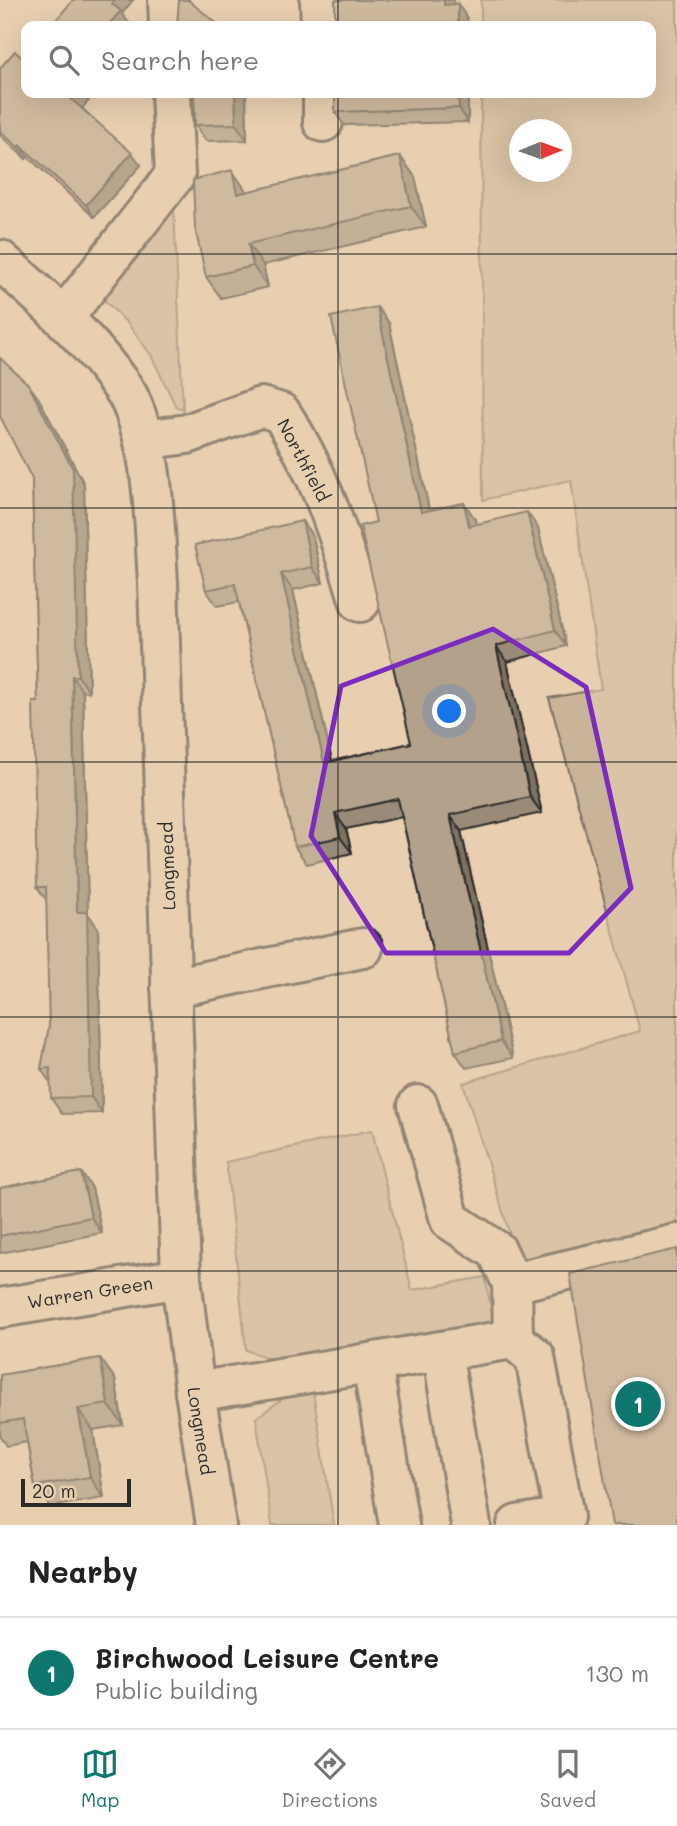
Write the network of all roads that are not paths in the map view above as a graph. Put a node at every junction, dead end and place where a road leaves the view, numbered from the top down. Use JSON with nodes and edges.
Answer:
{"nodes":[{"id":1,"x":168,"y":0,"type":"edge"},
{"id":2,"x":320,"y":0,"type":"edge"},
{"id":3,"x":169,"y":21,"type":"edge"},
{"id":4,"x":321,"y":21,"type":"edge"},
{"id":5,"x":172,"y":98,"type":"edge"},
{"id":6,"x":0,"y":260,"type":"edge"},
{"id":7,"x":64,"y":317,"type":"junction"},
{"id":8,"x":144,"y":440,"type":"junction"},
{"id":9,"x":360,"y":602,"type":"dead end"},
{"id":10,"x":363,"y":948,"type":"dead end"},
{"id":11,"x":171,"y":988,"type":"junction"},
{"id":12,"x":418,"y":1105,"type":"dead end"},
{"id":13,"x":677,"y":1244,"type":"edge"},
{"id":14,"x":181,"y":1278,"type":"junction"},
{"id":15,"x":512,"y":1283,"type":"junction"},
{"id":16,"x":0,"y":1308,"type":"edge"},
{"id":17,"x":513,"y":1339,"type":"junction"},
{"id":18,"x":442,"y":1351,"type":"junction"},
{"id":19,"x":372,"y":1363,"type":"junction"},
{"id":20,"x":195,"y":1392,"type":"junction"},
{"id":21,"x":216,"y":1525,"type":"edge"},
{"id":22,"x":399,"y":1525,"type":"edge"},
{"id":23,"x":471,"y":1525,"type":"edge"},
{"id":24,"x":517,"y":1525,"type":"edge"}],
"edges":[{"from":1,"to":3,"type":"street"},
{"from":2,"to":4,"type":"street"},
{"from":5,"to":7,"type":"street"},
{"from":6,"to":7,"type":"street","name":"Longmead"},
{"from":7,"to":8,"type":"street","name":"Longmead"},
{"from":8,"to":9,"type":"street","name":"Northfield"},
{"from":8,"to":11,"type":"street","name":"Longmead"},
{"from":10,"to":11,"type":"street"},
{"from":11,"to":14,"type":"street","name":"Longmead"},
{"from":12,"to":15,"type":"street"},
{"from":13,"to":15,"type":"street"},
{"from":14,"to":16,"type":"street","name":"Warren Green"},
{"from":14,"to":20,"type":"street","name":"Longmead"},
{"from":15,"to":17,"type":"street"},
{"from":17,"to":18,"type":"street"},
{"from":17,"to":24,"type":"street"},
{"from":18,"to":19,"type":"street"},
{"from":18,"to":23,"type":"street"},
{"from":19,"to":20,"type":"street"},
{"from":19,"to":22,"type":"street"},
{"from":20,"to":21,"type":"street","name":"Longmead"}]}
